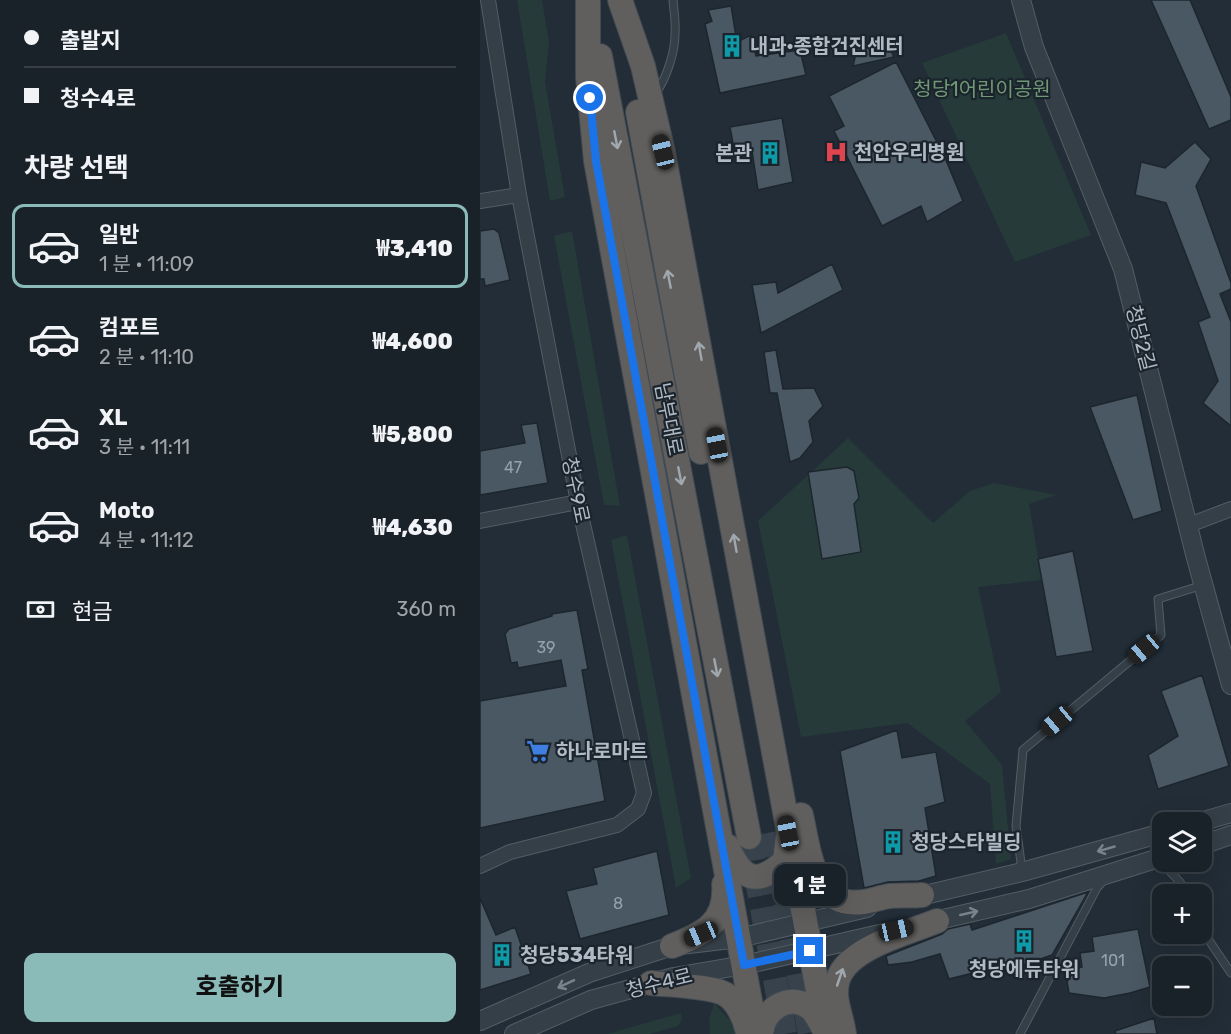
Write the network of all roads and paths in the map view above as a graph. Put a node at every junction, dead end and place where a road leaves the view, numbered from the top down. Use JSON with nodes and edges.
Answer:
{"nodes":[{"id":1,"x":488,"y":0,"type":"edge"},
{"id":2,"x":589,"y":0,"type":"edge"},
{"id":3,"x":618,"y":0,"type":"edge"},
{"id":4,"x":673,"y":0,"type":"edge"},
{"id":5,"x":1021,"y":0,"type":"edge"},
{"id":6,"x":651,"y":100,"type":"junction"},
{"id":7,"x":519,"y":195,"type":"junction"},
{"id":8,"x":480,"y":201,"type":"edge"},
{"id":9,"x":578,"y":502,"type":"junction"},
{"id":10,"x":1231,"y":509,"type":"edge"},
{"id":11,"x":480,"y":521,"type":"edge"},
{"id":12,"x":1189,"y":525,"type":"junction"},
{"id":13,"x":1203,"y":585,"type":"junction"},
{"id":14,"x":1231,"y":686,"type":"edge"},
{"id":15,"x":763,"y":696,"type":"junction"},
{"id":16,"x":1231,"y":813,"type":"edge"},
{"id":17,"x":1212,"y":819,"type":"edge"},
{"id":18,"x":719,"y":831,"type":"junction"},
{"id":19,"x":780,"y":832,"type":"junction"},
{"id":20,"x":1152,"y":835,"type":"edge"},
{"id":21,"x":1231,"y":836,"type":"edge"},
{"id":22,"x":749,"y":837,"type":"tunnel mouth"},
{"id":23,"x":1212,"y":842,"type":"edge"},
{"id":24,"x":1152,"y":861,"type":"edge"},
{"id":25,"x":480,"y":866,"type":"edge"},
{"id":26,"x":1172,"y":872,"type":"edge"},
{"id":27,"x":1022,"y":873,"type":"junction"},
{"id":28,"x":1109,"y":874,"type":"junction"},
{"id":29,"x":1181,"y":884,"type":"edge"},
{"id":30,"x":922,"y":895,"type":"junction"},
{"id":31,"x":937,"y":921,"type":"junction"},
{"id":32,"x":805,"y":922,"type":"junction"},
{"id":33,"x":739,"y":938,"type":"junction"},
{"id":34,"x":1211,"y":944,"type":"edge"},
{"id":35,"x":672,"y":946,"type":"junction"},
{"id":36,"x":810,"y":951,"type":"junction"},
{"id":37,"x":744,"y":965,"type":"junction"},
{"id":38,"x":1231,"y":973,"type":"edge"},
{"id":39,"x":651,"y":983,"type":"junction"},
{"id":40,"x":480,"y":1021,"type":"edge"},
{"id":41,"x":832,"y":1033,"type":"edge"},
{"id":42,"x":514,"y":1034,"type":"edge"},
{"id":43,"x":748,"y":1034,"type":"edge"},
{"id":44,"x":756,"y":1034,"type":"edge"},
{"id":45,"x":761,"y":1034,"type":"edge"},
{"id":46,"x":1020,"y":1034,"type":"edge"}],
"edges":[{"from":1,"to":7,"type":"street","name":"청수9로"},
{"from":2,"to":18,"type":"highway"},
{"from":2,"to":22,"type":"highway","name":"남부대로","one_way":true},
{"from":3,"to":6,"type":"highway"},
{"from":19,"to":3,"type":"highway","name":"남부대로","one_way":true},
{"from":4,"to":6,"type":"lane"},
{"from":5,"to":12,"type":"street","name":"청당2길"},
{"from":15,"to":6,"type":"highway","one_way":true},
{"from":7,"to":8,"type":"street"},
{"from":7,"to":9,"type":"street","name":"청수9로"},
{"from":9,"to":11,"type":"street"},
{"from":9,"to":25,"type":"street","name":"청수9로"},
{"from":10,"to":12,"type":"street"},
{"from":12,"to":13,"type":"street","name":"청당2길"},
{"from":13,"to":14,"type":"street","name":"청당2길"},
{"from":13,"to":27,"type":"lane"},
{"from":15,"to":19,"type":"highway"},
{"from":15,"to":30,"type":"highway"},
{"from":16,"to":17,"type":"street"},
{"from":18,"to":19,"type":"highway"},
{"from":18,"to":33,"type":"highway"},
{"from":18,"to":35,"type":"highway"},
{"from":19,"to":32,"type":"highway"},
{"from":20,"to":27,"type":"street","one_way":true},
{"from":21,"to":23,"type":"street"},
{"from":24,"to":28,"type":"street","name":"청수4로"},
{"from":26,"to":29,"type":"lane"},
{"from":27,"to":30,"type":"street"},
{"from":31,"to":28,"type":"street","name":"청수4로","one_way":true},
{"from":28,"to":46,"type":"lane"},
{"from":30,"to":32,"type":"street"},
{"from":31,"to":36,"type":"street","name":"청수4로"},
{"from":41,"to":31,"type":"highway","one_way":true},
{"from":32,"to":33,"type":"street"},
{"from":32,"to":36,"type":"highway"},
{"from":33,"to":35,"type":"street"},
{"from":33,"to":37,"type":"highway"},
{"from":34,"to":38,"type":"lane"},
{"from":35,"to":40,"type":"street","one_way":true},
{"from":36,"to":37,"type":"street","name":"청수4로"},
{"from":36,"to":41,"type":"highway"},
{"from":37,"to":39,"type":"street","name":"청수4로"},
{"from":37,"to":44,"type":"highway"},
{"from":39,"to":42,"type":"street","name":"청수4로"},
{"from":39,"to":43,"type":"highway"},
{"from":41,"to":45,"type":"highway"}]}
